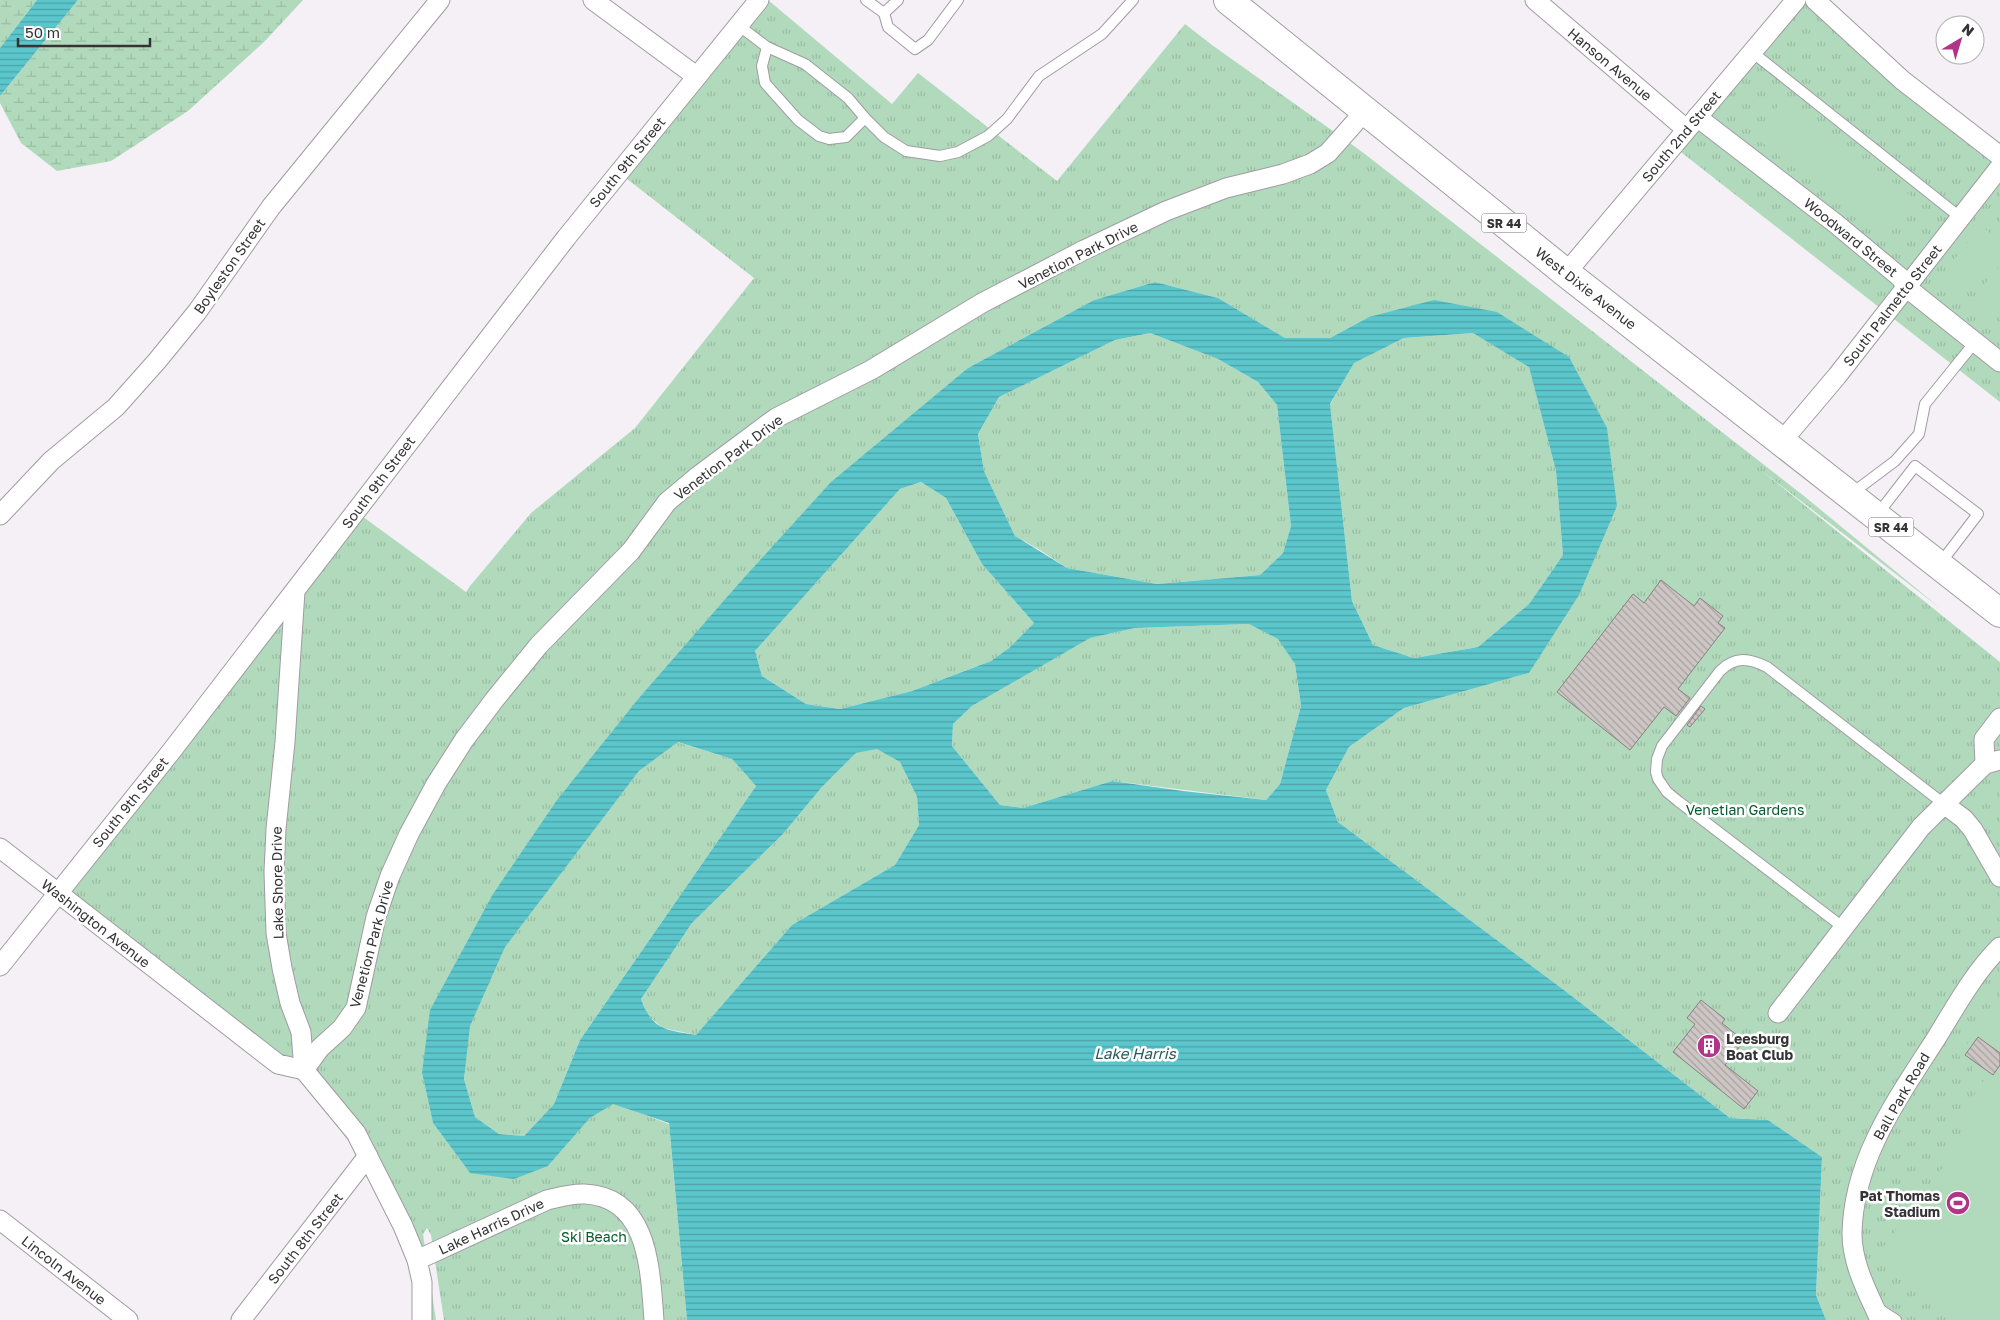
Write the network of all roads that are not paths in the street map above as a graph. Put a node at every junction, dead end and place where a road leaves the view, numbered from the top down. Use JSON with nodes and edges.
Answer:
{"nodes":[{"id":1,"x":440,"y":0,"type":"edge"},
{"id":2,"x":593,"y":0,"type":"edge"},
{"id":3,"x":759,"y":0,"type":"edge"},
{"id":4,"x":866,"y":0,"type":"edge"},
{"id":5,"x":898,"y":0,"type":"edge"},
{"id":6,"x":958,"y":0,"type":"edge"},
{"id":7,"x":1133,"y":0,"type":"edge"},
{"id":8,"x":1228,"y":0,"type":"edge"},
{"id":9,"x":1535,"y":0,"type":"edge"},
{"id":10,"x":1796,"y":0,"type":"edge"},
{"id":11,"x":1815,"y":0,"type":"edge"},
{"id":12,"x":884,"y":13,"type":"junction"},
{"id":13,"x":738,"y":25,"type":"junction"},
{"id":14,"x":767,"y":47,"type":"junction"},
{"id":15,"x":1752,"y":52,"type":"junction"},
{"id":16,"x":696,"y":76,"type":"junction"},
{"id":17,"x":1365,"y":111,"type":"junction"},
{"id":18,"x":865,"y":118,"type":"junction"},
{"id":19,"x":1692,"y":123,"type":"junction"},
{"id":20,"x":2000,"y":156,"type":"edge"},
{"id":21,"x":2000,"y":167,"type":"edge"},
{"id":22,"x":1961,"y":218,"type":"junction"},
{"id":23,"x":1566,"y":273,"type":"junction"},
{"id":24,"x":1906,"y":287,"type":"junction"},
{"id":25,"x":1975,"y":342,"type":"junction"},
{"id":26,"x":2000,"y":362,"type":"edge"},
{"id":27,"x":1782,"y":441,"type":"junction"},
{"id":28,"x":1850,"y":495,"type":"junction"},
{"id":29,"x":0,"y":515,"type":"edge"},
{"id":30,"x":1877,"y":515,"type":"junction"},
{"id":31,"x":1939,"y":565,"type":"junction"},
{"id":32,"x":295,"y":591,"type":"junction"},
{"id":33,"x":2000,"y":613,"type":"edge"},
{"id":34,"x":2000,"y":718,"type":"edge"},
{"id":35,"x":1992,"y":762,"type":"edge"},
{"id":36,"x":1944,"y":804,"type":"junction"},
{"id":37,"x":0,"y":848,"type":"edge"},
{"id":38,"x":2000,"y":877,"type":"edge"},
{"id":39,"x":57,"y":894,"type":"junction"},
{"id":40,"x":1844,"y":928,"type":"junction"},
{"id":41,"x":2000,"y":947,"type":"edge"},
{"id":42,"x":0,"y":966,"type":"edge"},
{"id":43,"x":1778,"y":1013,"type":"dead end"},
{"id":44,"x":304,"y":1070,"type":"junction"},
{"id":45,"x":368,"y":1156,"type":"junction"},
{"id":46,"x":0,"y":1220,"type":"edge"},
{"id":47,"x":417,"y":1260,"type":"junction"},
{"id":48,"x":1877,"y":1313,"type":"edge"},
{"id":49,"x":128,"y":1320,"type":"edge"},
{"id":50,"x":241,"y":1320,"type":"edge"},
{"id":51,"x":422,"y":1320,"type":"edge"},
{"id":52,"x":654,"y":1320,"type":"edge"},
{"id":53,"x":1896,"y":1320,"type":"edge"}],
"edges":[{"from":1,"to":29,"type":"street","name":"Boyleston Street"},
{"from":2,"to":16,"type":"street"},
{"from":3,"to":13,"type":"street","name":"South 9th Street"},
{"from":4,"to":12,"type":"lane"},
{"from":5,"to":12,"type":"lane"},
{"from":6,"to":12,"type":"lane"},
{"from":7,"to":18,"type":"lane"},
{"from":8,"to":17,"type":"main road","name":"West Dixie Avenue","number":"SR 44"},
{"from":9,"to":19,"type":"street","name":"Hanson Avenue"},
{"from":10,"to":15,"type":"street","name":"South 2nd Street"},
{"from":11,"to":20,"type":"street"},
{"from":13,"to":14,"type":"lane"},
{"from":13,"to":16,"type":"street","name":"South 9th Street"},
{"from":14,"to":18,"type":"lane"},
{"from":14,"to":18,"type":"lane"},
{"from":15,"to":19,"type":"street","name":"South 2nd Street"},
{"from":15,"to":22,"type":"lane"},
{"from":16,"to":32,"type":"street","name":"South 9th Street"},
{"from":17,"to":23,"type":"main road","name":"West Dixie Avenue","number":"SR 44"},
{"from":17,"to":44,"type":"street","name":"Venetion Park Drive"},
{"from":19,"to":23,"type":"street","name":"South 2nd Street"},
{"from":19,"to":24,"type":"street","name":"Woodward Street"},
{"from":21,"to":22,"type":"street","name":"South Palmetto Street"},
{"from":22,"to":24,"type":"street","name":"South Palmetto Street"},
{"from":23,"to":27,"type":"main road","name":"West Dixie Avenue","number":"SR 44"},
{"from":24,"to":25,"type":"street","name":"Woodward Street"},
{"from":24,"to":27,"type":"street","name":"South Palmetto Street"},
{"from":25,"to":26,"type":"street","name":"Woodward Street"},
{"from":25,"to":28,"type":"lane"},
{"from":27,"to":28,"type":"main road","number":"SR 44"},
{"from":28,"to":30,"type":"main road","number":"SR 44"},
{"from":30,"to":31,"type":"main road","number":"SR 44"},
{"from":30,"to":31,"type":"lane"},
{"from":31,"to":33,"type":"main road","number":"SR 44"},
{"from":32,"to":39,"type":"street","name":"South 9th Street"},
{"from":32,"to":44,"type":"street","name":"Lake Shore Drive"},
{"from":34,"to":35,"type":"street"},
{"from":35,"to":36,"type":"street"},
{"from":36,"to":38,"type":"street"},
{"from":36,"to":40,"type":"street"},
{"from":36,"to":40,"type":"lane"},
{"from":37,"to":39,"type":"street","name":"Washington Avenue"},
{"from":39,"to":42,"type":"street","name":"South 9th Street"},
{"from":39,"to":44,"type":"street","name":"Washington Avenue"},
{"from":40,"to":43,"type":"street"},
{"from":41,"to":48,"type":"street","name":"Ball Park Road"},
{"from":44,"to":45,"type":"street"},
{"from":45,"to":47,"type":"street"},
{"from":45,"to":50,"type":"street","name":"South 8th Street"},
{"from":46,"to":49,"type":"street","name":"Lincoln Avenue"},
{"from":47,"to":51,"type":"street"},
{"from":47,"to":52,"type":"street","name":"Lake Harris Drive"},
{"from":48,"to":53,"type":"lane"}]}
